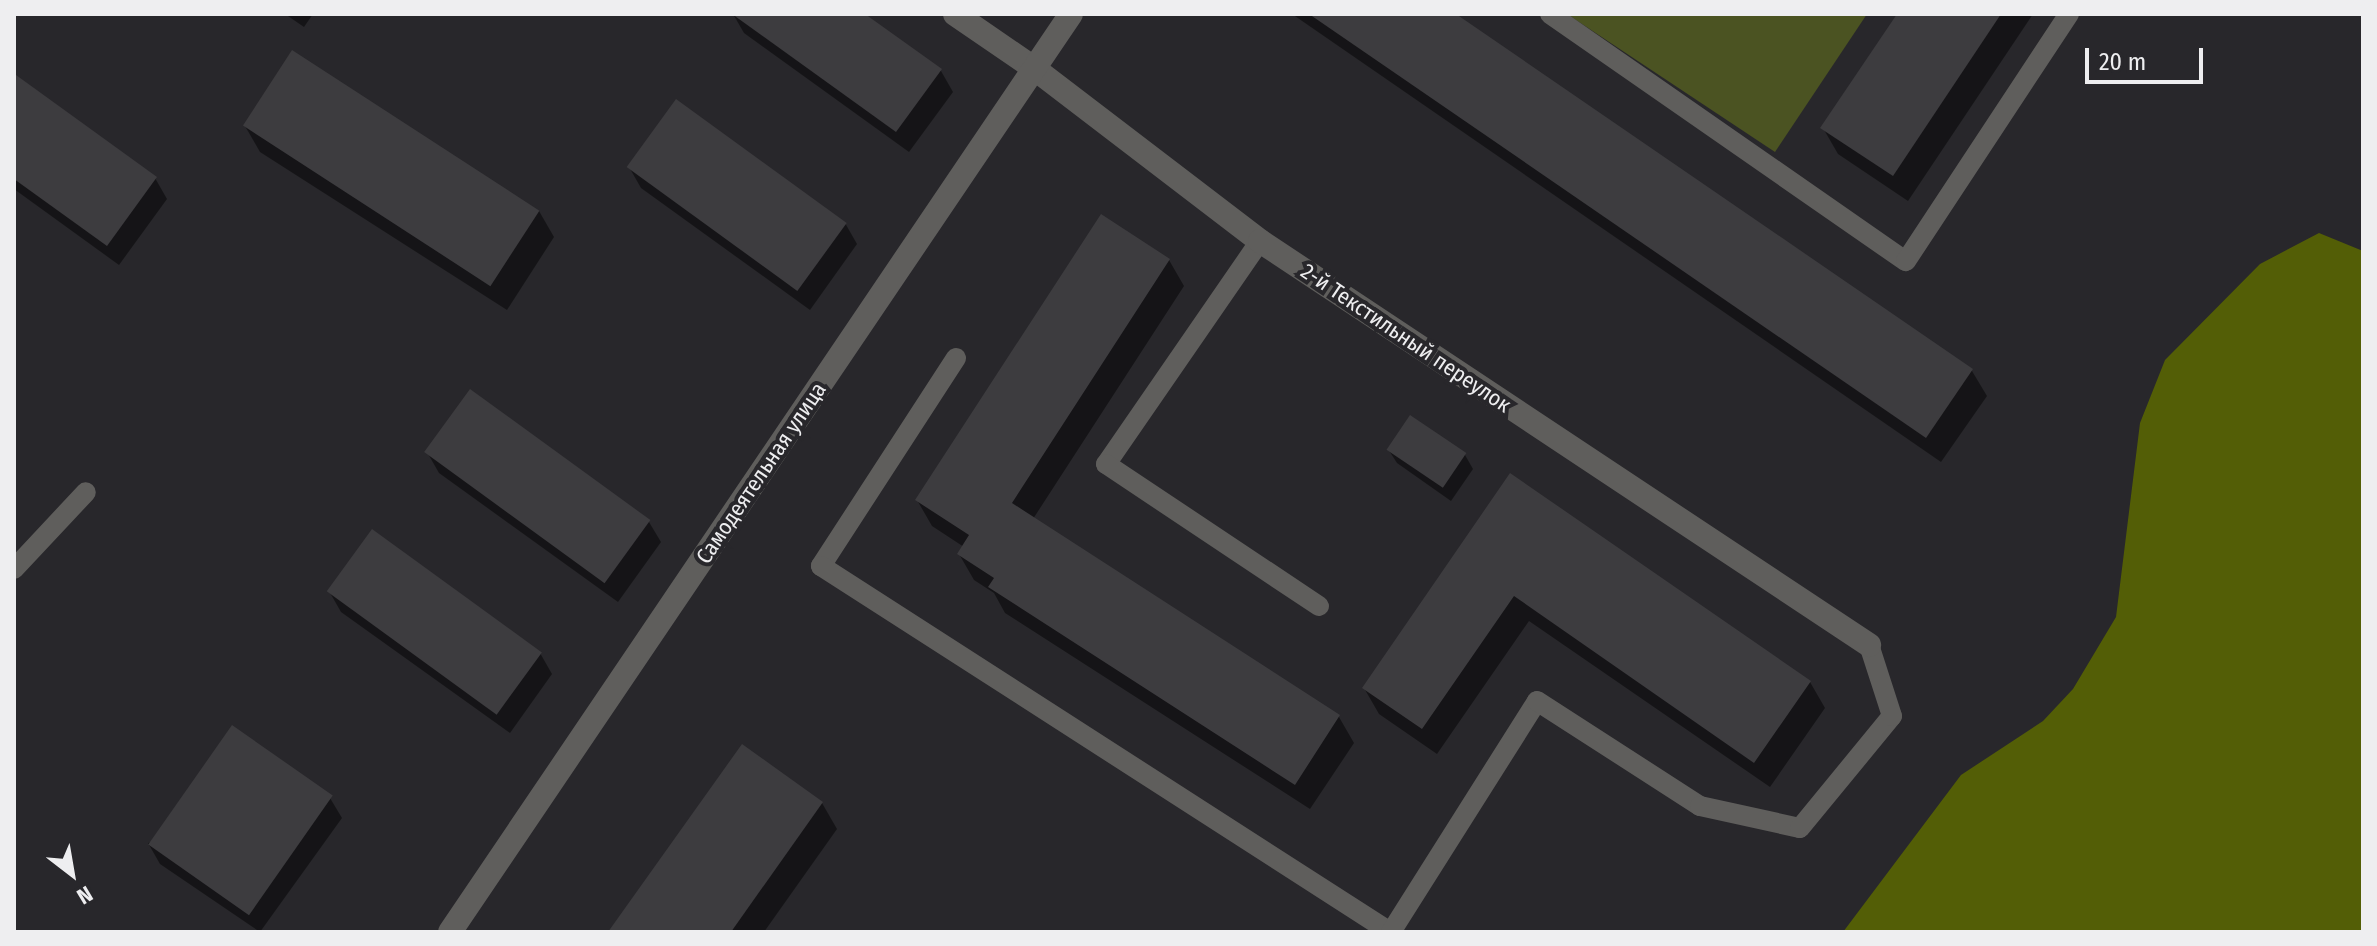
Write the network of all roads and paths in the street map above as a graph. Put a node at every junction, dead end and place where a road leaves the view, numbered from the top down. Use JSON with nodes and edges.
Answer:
{"nodes":[{"id":1,"x":955,"y":14,"type":"edge"},
{"id":2,"x":1071,"y":14,"type":"edge"},
{"id":3,"x":1550,"y":14,"type":"edge"},
{"id":4,"x":2069,"y":14,"type":"edge"},
{"id":5,"x":1035,"y":69,"type":"junction"},
{"id":6,"x":1260,"y":241,"type":"junction"},
{"id":7,"x":956,"y":358,"type":"dead end"},
{"id":8,"x":86,"y":492,"type":"dead end"},
{"id":9,"x":14,"y":569,"type":"edge"},
{"id":10,"x":1319,"y":606,"type":"dead end"},
{"id":11,"x":1869,"y":645,"type":"joint"},
{"id":12,"x":450,"y":932,"type":"edge"},
{"id":13,"x":1391,"y":932,"type":"edge"}],
"edges":[{"from":1,"to":5,"type":"street","name":"2-й Текстильный переулок"},
{"from":2,"to":5,"type":"street","name":"Самодеятельная улица"},
{"from":3,"to":4,"type":"lane"},
{"from":5,"to":6,"type":"street","name":"2-й Текстильный переулок"},
{"from":5,"to":12,"type":"street","name":"Самодеятельная улица"},
{"from":6,"to":10,"type":"lane"},
{"from":6,"to":11,"type":"street","name":"2-й Текстильный переулок"},
{"from":7,"to":13,"type":"lane"},
{"from":8,"to":9,"type":"lane"},
{"from":11,"to":13,"type":"lane"}]}
